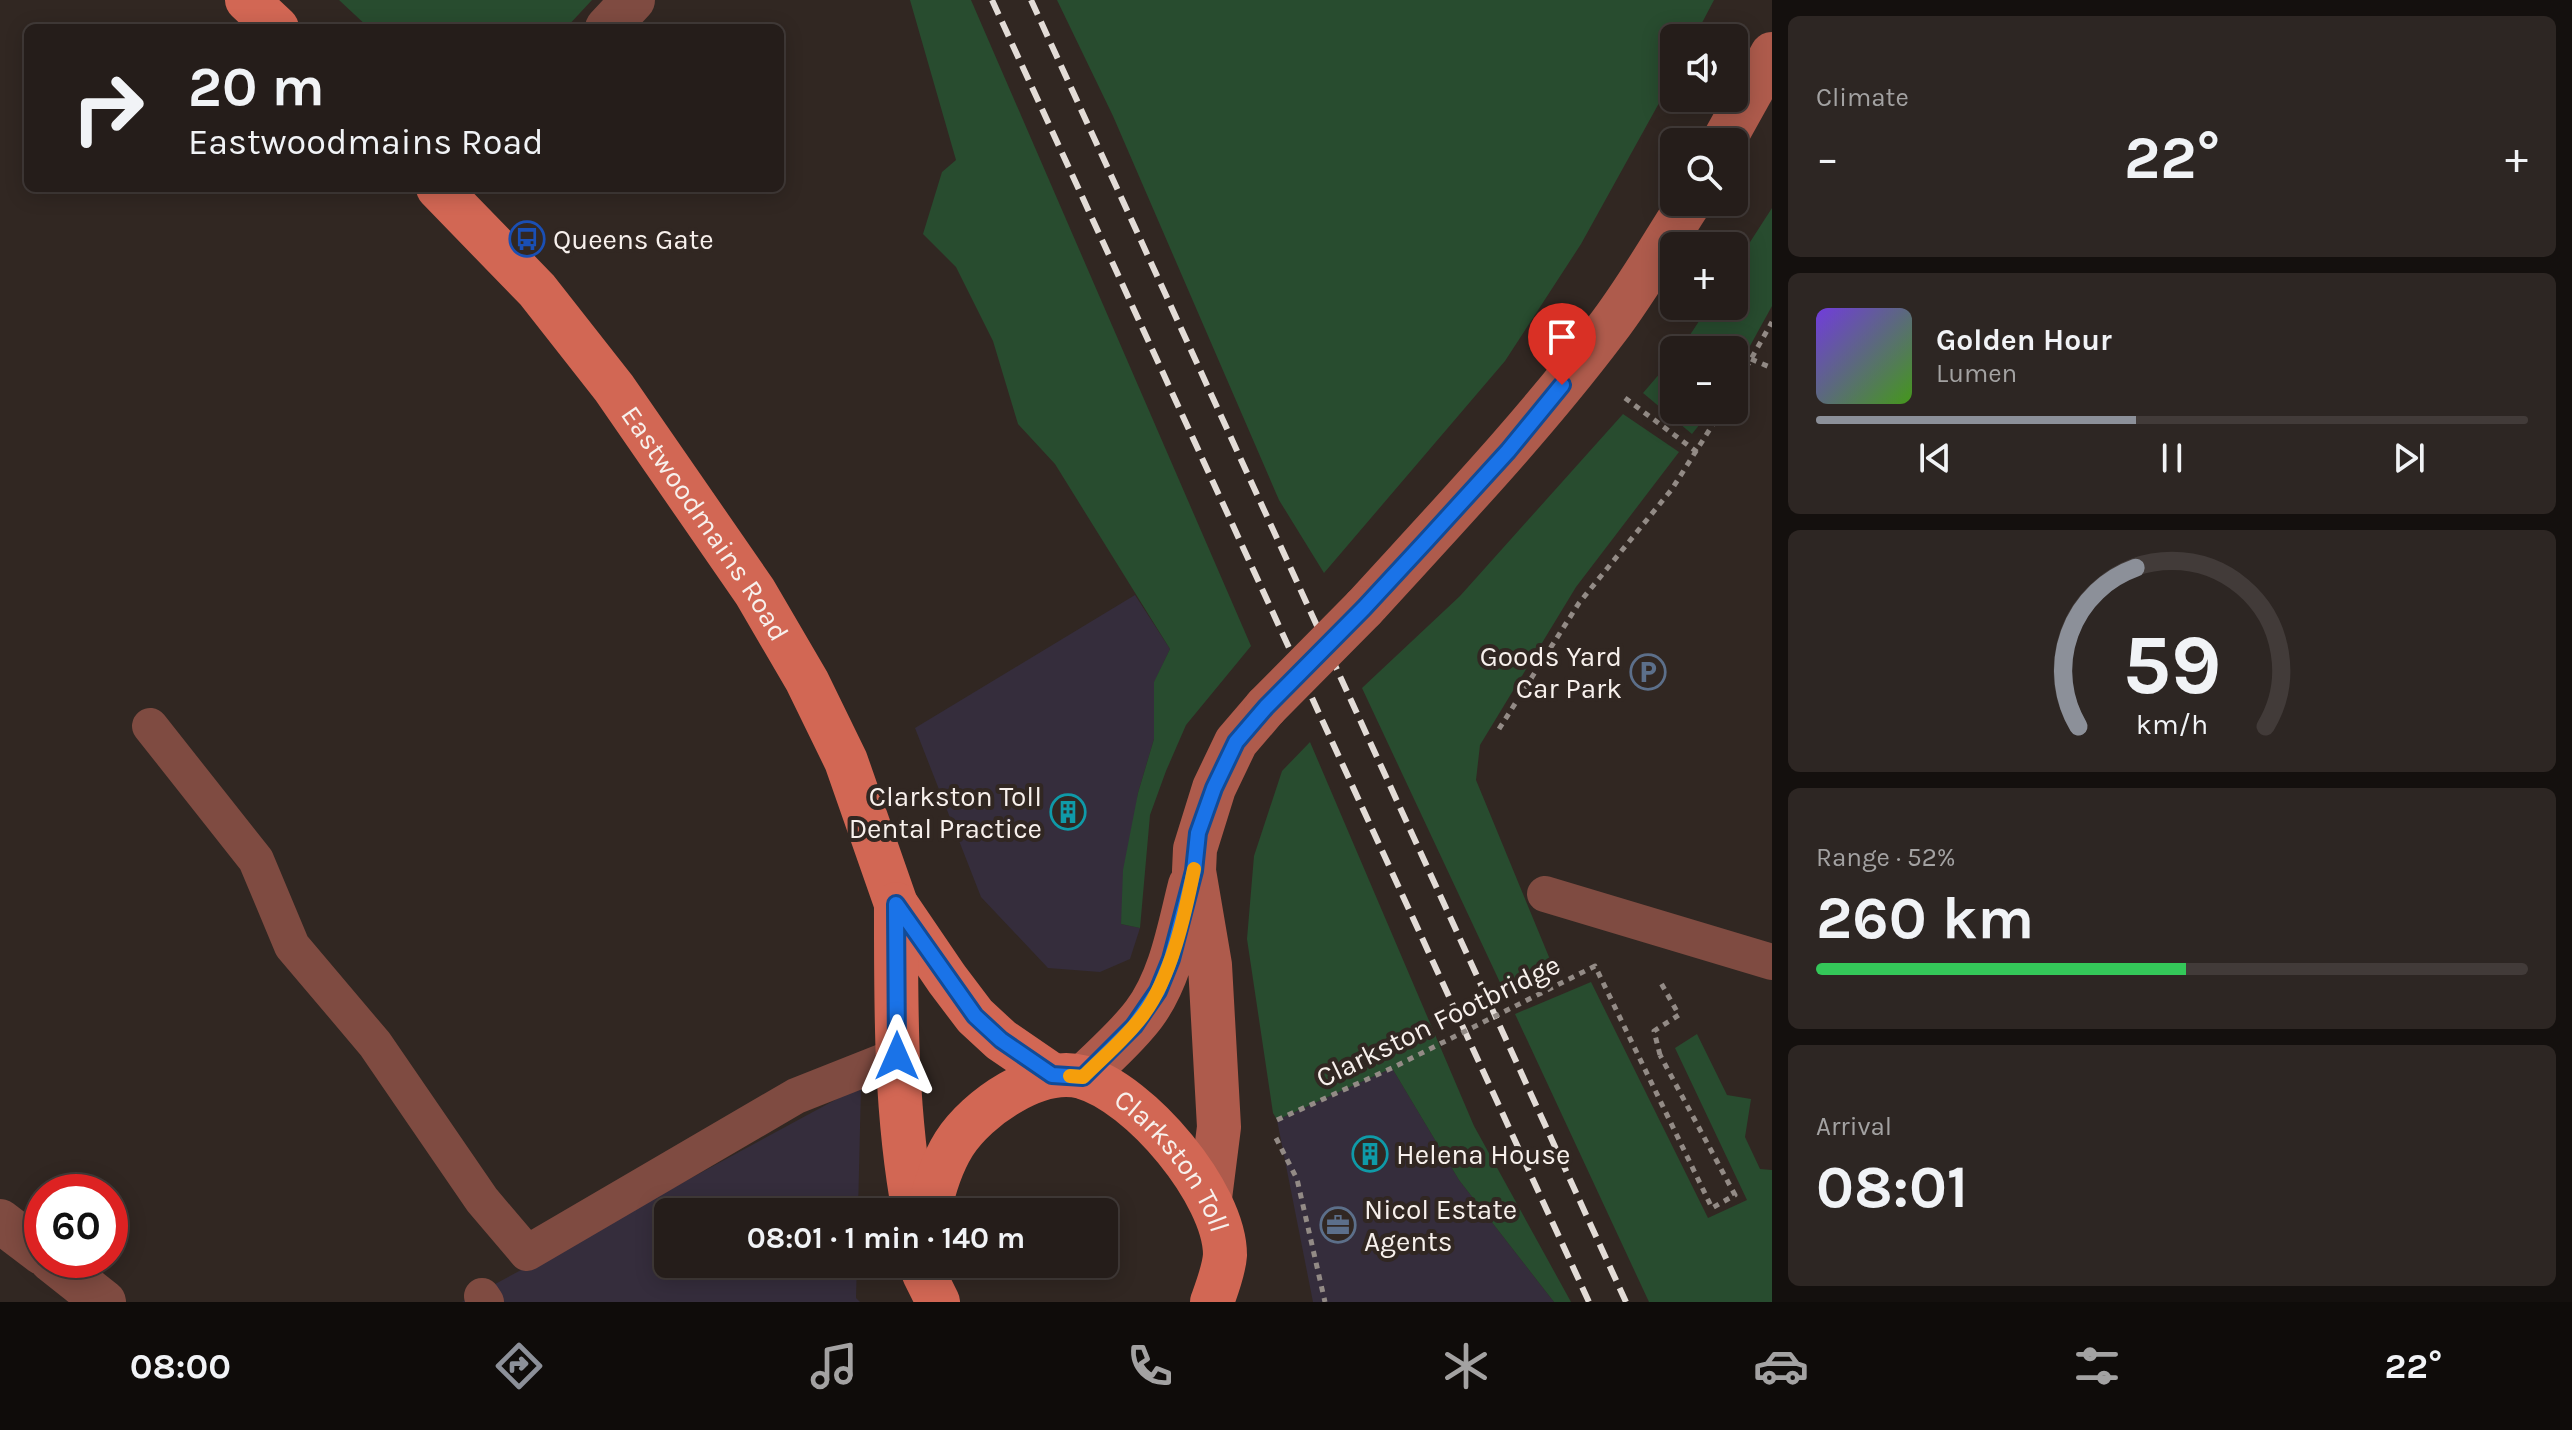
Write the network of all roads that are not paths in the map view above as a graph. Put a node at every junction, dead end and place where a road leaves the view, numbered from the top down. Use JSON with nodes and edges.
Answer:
{"nodes":[{"id":1,"x":247,"y":0,"type":"edge"},
{"id":2,"x":633,"y":0,"type":"edge"},
{"id":3,"x":273,"y":24,"type":"edge"},
{"id":4,"x":611,"y":24,"type":"edge"},
{"id":5,"x":1772,"y":54,"type":"edge"},
{"id":6,"x":1731,"y":128,"type":"edge"},
{"id":7,"x":447,"y":192,"type":"edge"},
{"id":8,"x":1681,"y":216,"type":"edge"},
{"id":9,"x":150,"y":726,"type":"dead end"},
{"id":10,"x":1194,"y":871,"type":"junction"},
{"id":11,"x":1545,"y":894,"type":"dead end"},
{"id":12,"x":896,"y":904,"type":"junction"},
{"id":13,"x":1772,"y":962,"type":"edge"},
{"id":14,"x":897,"y":1056,"type":"junction"},
{"id":15,"x":1068,"y":1076,"type":"junction"},
{"id":16,"x":911,"y":1198,"type":"edge"},
{"id":17,"x":932,"y":1198,"type":"edge"},
{"id":18,"x":1210,"y":1198,"type":"junction"},
{"id":19,"x":0,"y":1221,"type":"edge"},
{"id":20,"x":24,"y":1239,"type":"edge"},
{"id":21,"x":1225,"y":1256,"type":"junction"},
{"id":22,"x":74,"y":1278,"type":"edge"},
{"id":23,"x":104,"y":1302,"type":"edge"},
{"id":24,"x":1212,"y":1302,"type":"edge"},
{"id":25,"x":1240,"y":1302,"type":"edge"}],
"edges":[{"from":1,"to":3,"type":"main road"},
{"from":2,"to":4,"type":"street"},
{"from":5,"to":6,"type":"main road"},
{"from":7,"to":12,"type":"main road","name":"Eastwoodmains Road"},
{"from":8,"to":10,"type":"main road","bridge":true},
{"from":9,"to":14,"type":"lane"},
{"from":10,"to":15,"type":"main road"},
{"from":10,"to":18,"type":"main road"},
{"from":11,"to":13,"type":"lane"},
{"from":12,"to":14,"type":"main road","name":"Eastwoodmains Road"},
{"from":12,"to":15,"type":"main road","name":"Eastwoodmains Road"},
{"from":14,"to":16,"type":"main road","name":"Eastwoodmains Road"},
{"from":15,"to":17,"type":"main road"},
{"from":15,"to":18,"type":"main road","name":"Clarkston Toll"},
{"from":18,"to":21,"type":"main road","name":"Clarkston Toll"},
{"from":19,"to":20,"type":"street"},
{"from":21,"to":24,"type":"main road","name":"Clarkston Toll"},
{"from":21,"to":25,"type":"main road"},
{"from":22,"to":23,"type":"street"}]}
